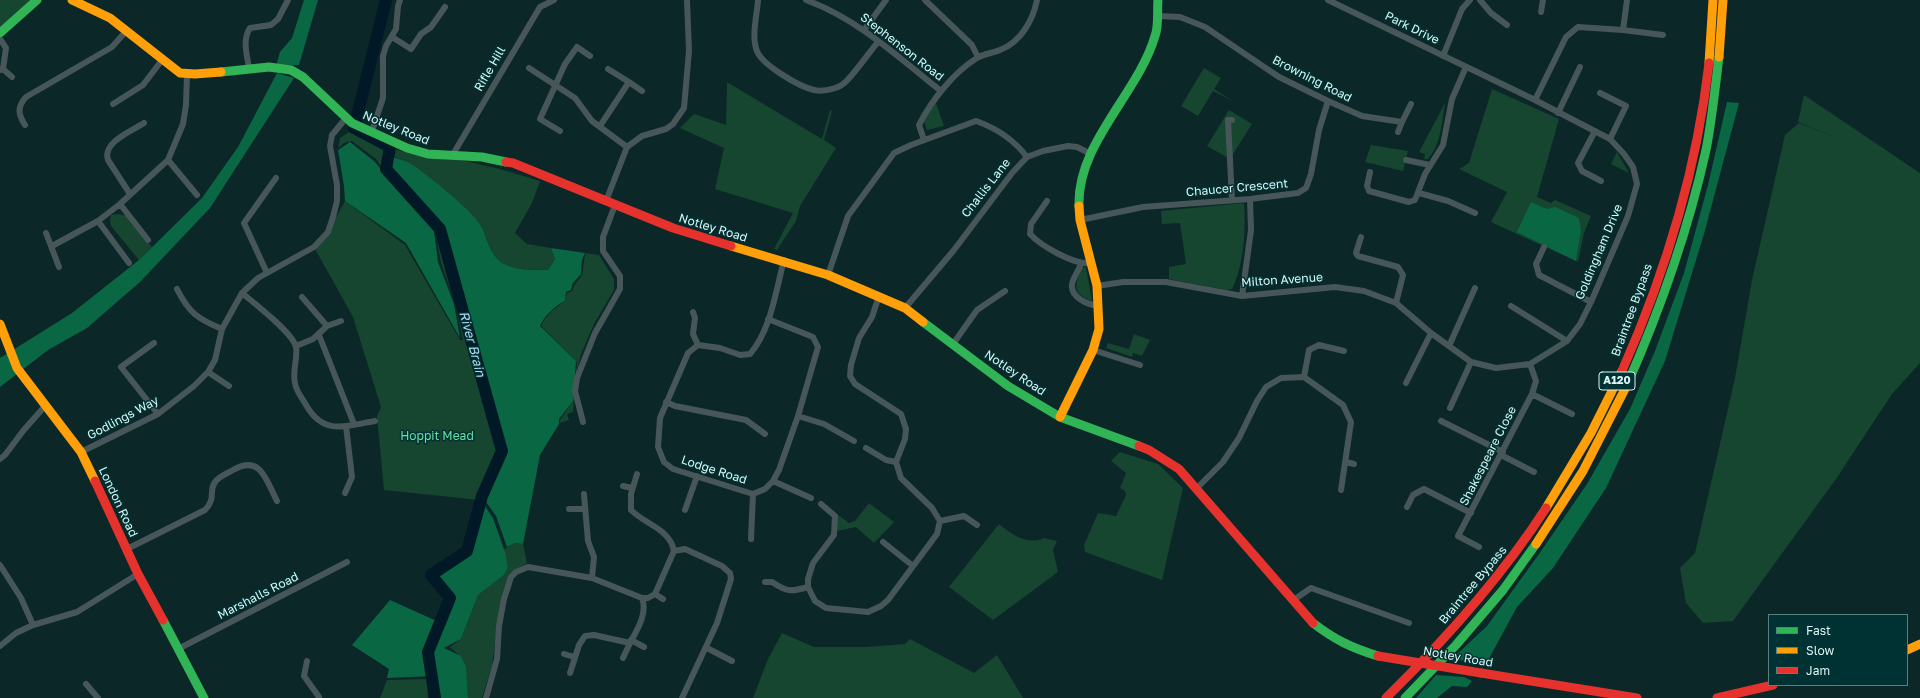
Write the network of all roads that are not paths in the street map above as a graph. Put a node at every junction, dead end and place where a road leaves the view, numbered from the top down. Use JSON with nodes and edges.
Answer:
{"nodes":[{"id":1,"x":37,"y":0,"type":"edge"},
{"id":2,"x":72,"y":0,"type":"edge"},
{"id":3,"x":288,"y":0,"type":"edge"},
{"id":4,"x":400,"y":0,"type":"edge"},
{"id":5,"x":554,"y":0,"type":"edge"},
{"id":6,"x":686,"y":0,"type":"edge"},
{"id":7,"x":758,"y":0,"type":"edge"},
{"id":8,"x":806,"y":0,"type":"edge"},
{"id":9,"x":886,"y":0,"type":"edge"},
{"id":10,"x":925,"y":0,"type":"edge"},
{"id":11,"x":1037,"y":0,"type":"edge"},
{"id":12,"x":1158,"y":0,"type":"edge"},
{"id":13,"x":1328,"y":0,"type":"edge"},
{"id":14,"x":1470,"y":0,"type":"edge"},
{"id":15,"x":1480,"y":0,"type":"edge"},
{"id":16,"x":1543,"y":0,"type":"edge"},
{"id":17,"x":1627,"y":0,"type":"edge"},
{"id":18,"x":1712,"y":0,"type":"edge"},
{"id":19,"x":1724,"y":0,"type":"edge"},
{"id":20,"x":445,"y":7,"type":"dead end"},
{"id":21,"x":1541,"y":12,"type":"dead end"},
{"id":22,"x":1157,"y":16,"type":"junction"},
{"id":23,"x":1508,"y":25,"type":"dead end"},
{"id":24,"x":127,"y":30,"type":"junction"},
{"id":25,"x":864,"y":30,"type":"junction"},
{"id":26,"x":1623,"y":30,"type":"junction"},
{"id":27,"x":0,"y":33,"type":"edge"},
{"id":28,"x":1663,"y":35,"type":"dead end"},
{"id":29,"x":392,"y":37,"type":"junction"},
{"id":30,"x":0,"y":39,"type":"edge"},
{"id":31,"x":878,"y":42,"type":"junction"},
{"id":32,"x":590,"y":56,"type":"dead end"},
{"id":33,"x":1443,"y":56,"type":"junction"},
{"id":34,"x":978,"y":57,"type":"junction"},
{"id":35,"x":162,"y":60,"type":"junction"},
{"id":36,"x":1466,"y":67,"type":"junction"},
{"id":37,"x":1580,"y":67,"type":"dead end"},
{"id":38,"x":249,"y":68,"type":"junction"},
{"id":39,"x":529,"y":68,"type":"dead end"},
{"id":40,"x":608,"y":69,"type":"dead end"},
{"id":41,"x":1,"y":70,"type":"edge"},
{"id":42,"x":186,"y":74,"type":"junction"},
{"id":43,"x":12,"y":77,"type":"dead end"},
{"id":44,"x":629,"y":82,"type":"junction"},
{"id":45,"x":556,"y":86,"type":"junction"},
{"id":46,"x":642,"y":91,"type":"dead end"},
{"id":47,"x":941,"y":91,"type":"junction"},
{"id":48,"x":1600,"y":93,"type":"dead end"},
{"id":49,"x":1535,"y":100,"type":"junction"},
{"id":50,"x":1328,"y":101,"type":"junction"},
{"id":51,"x":112,"y":104,"type":"dead end"},
{"id":52,"x":1411,"y":104,"type":"dead end"},
{"id":53,"x":1558,"y":113,"type":"junction"},
{"id":54,"x":1232,"y":120,"type":"dead end"},
{"id":55,"x":352,"y":122,"type":"junction"},
{"id":56,"x":1402,"y":122,"type":"junction"},
{"id":57,"x":144,"y":123,"type":"dead end"},
{"id":58,"x":25,"y":125,"type":"dead end"},
{"id":59,"x":600,"y":126,"type":"junction"},
{"id":60,"x":372,"y":131,"type":"junction"},
{"id":61,"x":560,"y":131,"type":"dead end"},
{"id":62,"x":1595,"y":131,"type":"junction"},
{"id":63,"x":1398,"y":132,"type":"dead end"},
{"id":64,"x":1610,"y":139,"type":"junction"},
{"id":65,"x":924,"y":140,"type":"junction"},
{"id":66,"x":627,"y":147,"type":"junction"},
{"id":67,"x":1091,"y":154,"type":"junction"},
{"id":68,"x":452,"y":156,"type":"junction"},
{"id":69,"x":1027,"y":157,"type":"junction"},
{"id":70,"x":168,"y":160,"type":"junction"},
{"id":71,"x":1406,"y":160,"type":"dead end"},
{"id":72,"x":1430,"y":165,"type":"junction"},
{"id":73,"x":1370,"y":172,"type":"dead end"},
{"id":74,"x":276,"y":178,"type":"dead end"},
{"id":75,"x":1601,"y":181,"type":"dead end"},
{"id":76,"x":1419,"y":193,"type":"junction"},
{"id":77,"x":130,"y":194,"type":"junction"},
{"id":78,"x":197,"y":195,"type":"dead end"},
{"id":79,"x":1250,"y":199,"type":"junction"},
{"id":80,"x":1047,"y":200,"type":"dead end"},
{"id":81,"x":1232,"y":200,"type":"junction"},
{"id":82,"x":611,"y":203,"type":"junction"},
{"id":83,"x":120,"y":204,"type":"junction"},
{"id":84,"x":1475,"y":214,"type":"dead end"},
{"id":85,"x":98,"y":220,"type":"junction"},
{"id":86,"x":1080,"y":220,"type":"junction"},
{"id":87,"x":142,"y":233,"type":"junction"},
{"id":88,"x":46,"y":234,"type":"dead end"},
{"id":89,"x":136,"y":237,"type":"dead end"},
{"id":90,"x":1360,"y":237,"type":"dead end"},
{"id":91,"x":148,"y":240,"type":"dead end"},
{"id":92,"x":52,"y":246,"type":"junction"},
{"id":93,"x":1544,"y":246,"type":"dead end"},
{"id":94,"x":784,"y":260,"type":"junction"},
{"id":95,"x":129,"y":263,"type":"dead end"},
{"id":96,"x":1086,"y":263,"type":"junction"},
{"id":97,"x":59,"y":267,"type":"dead end"},
{"id":98,"x":267,"y":273,"type":"junction"},
{"id":99,"x":828,"y":275,"type":"junction"},
{"id":100,"x":1097,"y":286,"type":"junction"},
{"id":101,"x":1475,"y":288,"type":"dead end"},
{"id":102,"x":177,"y":289,"type":"dead end"},
{"id":103,"x":1005,"y":291,"type":"dead end"},
{"id":104,"x":242,"y":293,"type":"junction"},
{"id":105,"x":878,"y":296,"type":"junction"},
{"id":106,"x":1242,"y":296,"type":"junction"},
{"id":107,"x":302,"y":297,"type":"dead end"},
{"id":108,"x":1591,"y":302,"type":"junction"},
{"id":109,"x":1396,"y":303,"type":"junction"},
{"id":110,"x":1099,"y":306,"type":"junction"},
{"id":111,"x":1511,"y":306,"type":"dead end"},
{"id":112,"x":905,"y":308,"type":"junction"},
{"id":113,"x":693,"y":312,"type":"dead end"},
{"id":114,"x":768,"y":319,"type":"junction"},
{"id":115,"x":341,"y":321,"type":"dead end"},
{"id":116,"x":0,"y":324,"type":"edge"},
{"id":117,"x":328,"y":326,"type":"junction"},
{"id":118,"x":222,"y":329,"type":"junction"},
{"id":119,"x":1431,"y":333,"type":"junction"},
{"id":120,"x":319,"y":335,"type":"junction"},
{"id":121,"x":1567,"y":341,"type":"junction"},
{"id":122,"x":154,"y":343,"type":"dead end"},
{"id":123,"x":953,"y":344,"type":"junction"},
{"id":124,"x":698,"y":345,"type":"junction"},
{"id":125,"x":296,"y":346,"type":"junction"},
{"id":126,"x":1449,"y":346,"type":"junction"},
{"id":127,"x":1093,"y":350,"type":"junction"},
{"id":128,"x":1344,"y":351,"type":"dead end"},
{"id":129,"x":1471,"y":362,"type":"junction"},
{"id":130,"x":1530,"y":364,"type":"junction"},
{"id":131,"x":1140,"y":365,"type":"dead end"},
{"id":132,"x":208,"y":372,"type":"junction"},
{"id":133,"x":1304,"y":377,"type":"junction"},
{"id":134,"x":1406,"y":383,"type":"dead end"},
{"id":135,"x":228,"y":386,"type":"dead end"},
{"id":136,"x":1532,"y":394,"type":"junction"},
{"id":137,"x":666,"y":402,"type":"junction"},
{"id":138,"x":45,"y":406,"type":"junction"},
{"id":139,"x":1450,"y":408,"type":"dead end"},
{"id":140,"x":158,"y":414,"type":"junction"},
{"id":141,"x":1572,"y":414,"type":"dead end"},
{"id":142,"x":798,"y":416,"type":"junction"},
{"id":143,"x":1060,"y":417,"type":"junction"},
{"id":144,"x":375,"y":421,"type":"dead end"},
{"id":145,"x":1441,"y":421,"type":"dead end"},
{"id":146,"x":583,"y":422,"type":"dead end"},
{"id":147,"x":354,"y":424,"type":"junction"},
{"id":148,"x":346,"y":426,"type":"junction"},
{"id":149,"x":765,"y":434,"type":"dead end"},
{"id":150,"x":854,"y":441,"type":"dead end"},
{"id":151,"x":866,"y":448,"type":"dead end"},
{"id":152,"x":81,"y":452,"type":"junction"},
{"id":153,"x":1502,"y":454,"type":"junction"},
{"id":154,"x":0,"y":460,"type":"edge"},
{"id":155,"x":896,"y":462,"type":"junction"},
{"id":156,"x":1346,"y":462,"type":"junction"},
{"id":157,"x":1354,"y":464,"type":"dead end"},
{"id":158,"x":1534,"y":472,"type":"dead end"},
{"id":159,"x":637,"y":474,"type":"dead end"},
{"id":160,"x":697,"y":476,"type":"junction"},
{"id":161,"x":773,"y":481,"type":"junction"},
{"id":162,"x":623,"y":486,"type":"dead end"},
{"id":163,"x":632,"y":488,"type":"junction"},
{"id":164,"x":1198,"y":488,"type":"junction"},
{"id":165,"x":1341,"y":490,"type":"dead end"},
{"id":166,"x":345,"y":493,"type":"dead end"},
{"id":167,"x":584,"y":494,"type":"dead end"},
{"id":168,"x":753,"y":494,"type":"junction"},
{"id":169,"x":811,"y":498,"type":"dead end"},
{"id":170,"x":277,"y":501,"type":"dead end"},
{"id":171,"x":821,"y":504,"type":"dead end"},
{"id":172,"x":1407,"y":507,"type":"dead end"},
{"id":173,"x":585,"y":509,"type":"junction"},
{"id":174,"x":569,"y":510,"type":"dead end"},
{"id":175,"x":684,"y":510,"type":"dead end"},
{"id":176,"x":1471,"y":514,"type":"junction"},
{"id":177,"x":940,"y":521,"type":"junction"},
{"id":178,"x":977,"y":525,"type":"dead end"},
{"id":179,"x":751,"y":540,"type":"dead end"},
{"id":180,"x":883,"y":542,"type":"dead end"},
{"id":181,"x":1479,"y":547,"type":"dead end"},
{"id":182,"x":127,"y":549,"type":"junction"},
{"id":183,"x":674,"y":551,"type":"junction"},
{"id":184,"x":348,"y":562,"type":"dead end"},
{"id":185,"x":0,"y":565,"type":"edge"},
{"id":186,"x":913,"y":566,"type":"junction"},
{"id":187,"x":138,"y":574,"type":"junction"},
{"id":188,"x":592,"y":578,"type":"junction"},
{"id":189,"x":765,"y":582,"type":"dead end"},
{"id":190,"x":808,"y":587,"type":"junction"},
{"id":191,"x":655,"y":594,"type":"junction"},
{"id":192,"x":642,"y":598,"type":"junction"},
{"id":193,"x":663,"y":599,"type":"dead end"},
{"id":194,"x":1292,"y":601,"type":"junction"},
{"id":195,"x":1409,"y":623,"type":"dead end"},
{"id":196,"x":33,"y":625,"type":"junction"},
{"id":197,"x":631,"y":642,"type":"junction"},
{"id":198,"x":1920,"y":644,"type":"edge"},
{"id":199,"x":0,"y":646,"type":"edge"},
{"id":200,"x":644,"y":647,"type":"dead end"},
{"id":201,"x":707,"y":648,"type":"junction"},
{"id":202,"x":178,"y":650,"type":"junction"},
{"id":203,"x":1908,"y":650,"type":"edge"},
{"id":204,"x":564,"y":654,"type":"dead end"},
{"id":205,"x":574,"y":657,"type":"junction"},
{"id":206,"x":623,"y":658,"type":"dead end"},
{"id":207,"x":307,"y":661,"type":"dead end"},
{"id":208,"x":732,"y":661,"type":"dead end"},
{"id":209,"x":570,"y":673,"type":"dead end"},
{"id":210,"x":86,"y":684,"type":"dead end"},
{"id":211,"x":1769,"y":686,"type":"edge"},
{"id":212,"x":317,"y":697,"type":"edge"},
{"id":213,"x":98,"y":698,"type":"edge"},
{"id":214,"x":204,"y":698,"type":"edge"},
{"id":215,"x":326,"y":698,"type":"edge"},
{"id":216,"x":486,"y":698,"type":"edge"},
{"id":217,"x":682,"y":698,"type":"edge"},
{"id":218,"x":1386,"y":698,"type":"edge"},
{"id":219,"x":1405,"y":698,"type":"edge"},
{"id":220,"x":1637,"y":698,"type":"edge"},
{"id":221,"x":1717,"y":698,"type":"edge"}],
"edges":[{"from":1,"to":27,"type":"main road"},
{"from":2,"to":24,"type":"main road"},
{"from":3,"to":38,"type":"street"},
{"from":4,"to":29,"type":"street"},
{"from":5,"to":68,"type":"street","name":"Rifle Hill"},
{"from":6,"to":66,"type":"street"},
{"from":7,"to":31,"type":"street"},
{"from":8,"to":25,"type":"street","name":"Stephenson Road"},
{"from":9,"to":25,"type":"street"},
{"from":10,"to":34,"type":"street"},
{"from":11,"to":34,"type":"street"},
{"from":12,"to":22,"type":"main road"},
{"from":13,"to":33,"type":"street","name":"Park Drive"},
{"from":14,"to":33,"type":"street"},
{"from":15,"to":23,"type":"street"},
{"from":16,"to":21,"type":"street"},
{"from":17,"to":26,"type":"street"},
{"from":18,"to":218,"type":"main road","name":"Braintree Bypass","number":"A120"},
{"from":19,"to":219,"type":"main road","name":"Braintree Bypass","number":"A120"},
{"from":20,"to":29,"type":"street"},
{"from":22,"to":50,"type":"street","name":"Browning Road"},
{"from":22,"to":67,"type":"main road"},
{"from":24,"to":35,"type":"main road"},
{"from":24,"to":58,"type":"street"},
{"from":25,"to":31,"type":"street","name":"Stephenson Road"},
{"from":26,"to":28,"type":"street"},
{"from":26,"to":49,"type":"street"},
{"from":29,"to":60,"type":"street"},
{"from":30,"to":41,"type":"street"},
{"from":31,"to":47,"type":"street","name":"Stephenson Road"},
{"from":32,"to":45,"type":"street"},
{"from":33,"to":36,"type":"street","name":"Goldingham Drive"},
{"from":34,"to":47,"type":"street"},
{"from":35,"to":42,"type":"main road"},
{"from":35,"to":51,"type":"street"},
{"from":36,"to":49,"type":"street","name":"Goldingham Drive"},
{"from":36,"to":72,"type":"street"},
{"from":37,"to":53,"type":"street"},
{"from":38,"to":42,"type":"main road","name":"Notley Road"},
{"from":38,"to":55,"type":"main road","name":"Notley Road"},
{"from":39,"to":45,"type":"street"},
{"from":40,"to":44,"type":"street"},
{"from":41,"to":43,"type":"street"},
{"from":42,"to":70,"type":"street"},
{"from":44,"to":46,"type":"street"},
{"from":44,"to":59,"type":"street"},
{"from":45,"to":59,"type":"street"},
{"from":45,"to":61,"type":"street"},
{"from":47,"to":65,"type":"street"},
{"from":48,"to":64,"type":"street"},
{"from":49,"to":53,"type":"street","name":"Goldingham Drive"},
{"from":50,"to":56,"type":"street","name":"Browning Road"},
{"from":50,"to":79,"type":"street","name":"Chaucer Crescent"},
{"from":52,"to":56,"type":"street"},
{"from":53,"to":62,"type":"street","name":"Goldingham Drive"},
{"from":54,"to":81,"type":"street"},
{"from":55,"to":60,"type":"main road","name":"Notley Road"},
{"from":55,"to":98,"type":"street","name":"Godlings Way"},
{"from":56,"to":63,"type":"street"},
{"from":57,"to":77,"type":"street"},
{"from":59,"to":66,"type":"street"},
{"from":60,"to":68,"type":"main road","name":"Notley Road"},
{"from":62,"to":64,"type":"street","name":"Goldingham Drive"},
{"from":62,"to":75,"type":"street"},
{"from":64,"to":108,"type":"street","name":"Goldingham Drive"},
{"from":65,"to":69,"type":"street"},
{"from":65,"to":99,"type":"street"},
{"from":66,"to":82,"type":"street"},
{"from":67,"to":69,"type":"street","name":"Challis Lane"},
{"from":67,"to":86,"type":"main road"},
{"from":68,"to":82,"type":"main road","name":"Notley Road"},
{"from":69,"to":112,"type":"street","name":"Challis Lane"},
{"from":70,"to":77,"type":"street"},
{"from":70,"to":78,"type":"street"},
{"from":71,"to":72,"type":"street"},
{"from":72,"to":76,"type":"street"},
{"from":73,"to":76,"type":"street"},
{"from":74,"to":98,"type":"street"},
{"from":76,"to":84,"type":"street"},
{"from":77,"to":83,"type":"street"},
{"from":79,"to":81,"type":"street","name":"Chaucer Crescent"},
{"from":79,"to":106,"type":"street"},
{"from":80,"to":96,"type":"street"},
{"from":81,"to":86,"type":"street","name":"Chaucer Crescent"},
{"from":82,"to":94,"type":"main road","name":"Notley Road"},
{"from":82,"to":146,"type":"street"},
{"from":83,"to":85,"type":"street"},
{"from":83,"to":87,"type":"street"},
{"from":85,"to":92,"type":"street"},
{"from":85,"to":95,"type":"street"},
{"from":86,"to":96,"type":"main road"},
{"from":87,"to":89,"type":"street"},
{"from":87,"to":91,"type":"street"},
{"from":88,"to":92,"type":"street"},
{"from":90,"to":109,"type":"street"},
{"from":92,"to":97,"type":"street"},
{"from":93,"to":108,"type":"street"},
{"from":94,"to":99,"type":"main road","name":"Notley Road"},
{"from":94,"to":114,"type":"street"},
{"from":96,"to":100,"type":"main road"},
{"from":96,"to":110,"type":"street"},
{"from":98,"to":104,"type":"street","name":"Godlings Way"},
{"from":99,"to":105,"type":"main road","name":"Notley Road"},
{"from":100,"to":106,"type":"street","name":"Milton Avenue"},
{"from":100,"to":110,"type":"main road"},
{"from":101,"to":126,"type":"street"},
{"from":102,"to":118,"type":"street"},
{"from":103,"to":123,"type":"street"},
{"from":104,"to":118,"type":"street","name":"Godlings Way"},
{"from":104,"to":125,"type":"street"},
{"from":105,"to":112,"type":"main road","name":"Notley Road"},
{"from":105,"to":155,"type":"street"},
{"from":106,"to":109,"type":"street","name":"Milton Avenue"},
{"from":107,"to":117,"type":"street"},
{"from":108,"to":121,"type":"street","name":"Goldingham Drive"},
{"from":109,"to":119,"type":"street","name":"Goldingham Drive"},
{"from":110,"to":127,"type":"main road"},
{"from":111,"to":121,"type":"street"},
{"from":112,"to":123,"type":"main road","name":"Notley Road"},
{"from":113,"to":124,"type":"street"},
{"from":114,"to":124,"type":"street"},
{"from":114,"to":142,"type":"street","name":"Lodge Road"},
{"from":115,"to":117,"type":"street"},
{"from":116,"to":138,"type":"main road","name":"London Road"},
{"from":117,"to":120,"type":"street"},
{"from":118,"to":132,"type":"street","name":"Godlings Way"},
{"from":119,"to":126,"type":"street","name":"Goldingham Drive"},
{"from":119,"to":134,"type":"street"},
{"from":120,"to":125,"type":"street"},
{"from":120,"to":147,"type":"street"},
{"from":121,"to":130,"type":"street","name":"Goldingham Drive"},
{"from":122,"to":140,"type":"street"},
{"from":123,"to":143,"type":"main road","name":"Notley Road"},
{"from":124,"to":137,"type":"street","name":"Lodge Road"},
{"from":125,"to":148,"type":"street"},
{"from":126,"to":129,"type":"street","name":"Goldingham Drive"},
{"from":127,"to":131,"type":"street"},
{"from":127,"to":143,"type":"main road"},
{"from":128,"to":133,"type":"street"},
{"from":129,"to":130,"type":"street","name":"Goldingham Drive"},
{"from":129,"to":139,"type":"street"},
{"from":130,"to":136,"type":"street","name":"Shakespeare Close"},
{"from":132,"to":135,"type":"street"},
{"from":132,"to":140,"type":"street","name":"Godlings Way"},
{"from":133,"to":156,"type":"street"},
{"from":133,"to":164,"type":"street"},
{"from":136,"to":141,"type":"street"},
{"from":136,"to":153,"type":"street","name":"Shakespeare Close"},
{"from":137,"to":149,"type":"street"},
{"from":137,"to":160,"type":"street","name":"Lodge Road"},
{"from":138,"to":152,"type":"main road","name":"London Road"},
{"from":138,"to":154,"type":"street"},
{"from":140,"to":152,"type":"street","name":"Godlings Way"},
{"from":142,"to":150,"type":"street"},
{"from":142,"to":161,"type":"street","name":"Lodge Road"},
{"from":143,"to":164,"type":"main road","name":"Notley Road"},
{"from":144,"to":147,"type":"street"},
{"from":145,"to":153,"type":"street"},
{"from":147,"to":148,"type":"street"},
{"from":148,"to":166,"type":"street"},
{"from":151,"to":155,"type":"street"},
{"from":152,"to":182,"type":"main road","name":"London Road"},
{"from":153,"to":158,"type":"street"},
{"from":153,"to":176,"type":"street","name":"Shakespeare Close"},
{"from":155,"to":177,"type":"street"},
{"from":156,"to":157,"type":"street"},
{"from":156,"to":165,"type":"street"},
{"from":159,"to":163,"type":"street"},
{"from":160,"to":168,"type":"street","name":"Lodge Road"},
{"from":160,"to":175,"type":"street"},
{"from":161,"to":168,"type":"street","name":"Lodge Road"},
{"from":161,"to":169,"type":"street"},
{"from":162,"to":163,"type":"street"},
{"from":163,"to":183,"type":"street"},
{"from":164,"to":194,"type":"main road","name":"Notley Road"},
{"from":167,"to":173,"type":"street"},
{"from":168,"to":179,"type":"street"},
{"from":170,"to":182,"type":"street"},
{"from":171,"to":190,"type":"street"},
{"from":172,"to":176,"type":"street"},
{"from":173,"to":174,"type":"street"},
{"from":173,"to":188,"type":"street"},
{"from":176,"to":181,"type":"street","name":"Shakespeare Close"},
{"from":177,"to":178,"type":"street"},
{"from":177,"to":186,"type":"street"},
{"from":180,"to":186,"type":"street"},
{"from":182,"to":187,"type":"main road","name":"London Road"},
{"from":183,"to":191,"type":"street"},
{"from":183,"to":201,"type":"street"},
{"from":184,"to":202,"type":"street","name":"Marshalls Road"},
{"from":185,"to":196,"type":"street"},
{"from":186,"to":190,"type":"street"},
{"from":187,"to":196,"type":"street"},
{"from":187,"to":202,"type":"main road","name":"London Road"},
{"from":188,"to":192,"type":"street"},
{"from":188,"to":216,"type":"street"},
{"from":189,"to":190,"type":"street"},
{"from":191,"to":192,"type":"street"},
{"from":191,"to":193,"type":"street"},
{"from":192,"to":197,"type":"street"},
{"from":194,"to":195,"type":"street"},
{"from":194,"to":220,"type":"main road","name":"Notley Road","bridge":true},
{"from":196,"to":199,"type":"street"},
{"from":197,"to":200,"type":"street"},
{"from":197,"to":205,"type":"street"},
{"from":197,"to":206,"type":"street"},
{"from":198,"to":203,"type":"main road"},
{"from":201,"to":208,"type":"street"},
{"from":201,"to":217,"type":"street"},
{"from":202,"to":214,"type":"main road","name":"London Road"},
{"from":204,"to":205,"type":"street"},
{"from":205,"to":209,"type":"street"},
{"from":207,"to":212,"type":"street"},
{"from":210,"to":213,"type":"street"},
{"from":211,"to":221,"type":"main road"},
{"from":212,"to":215,"type":"street"}]}
